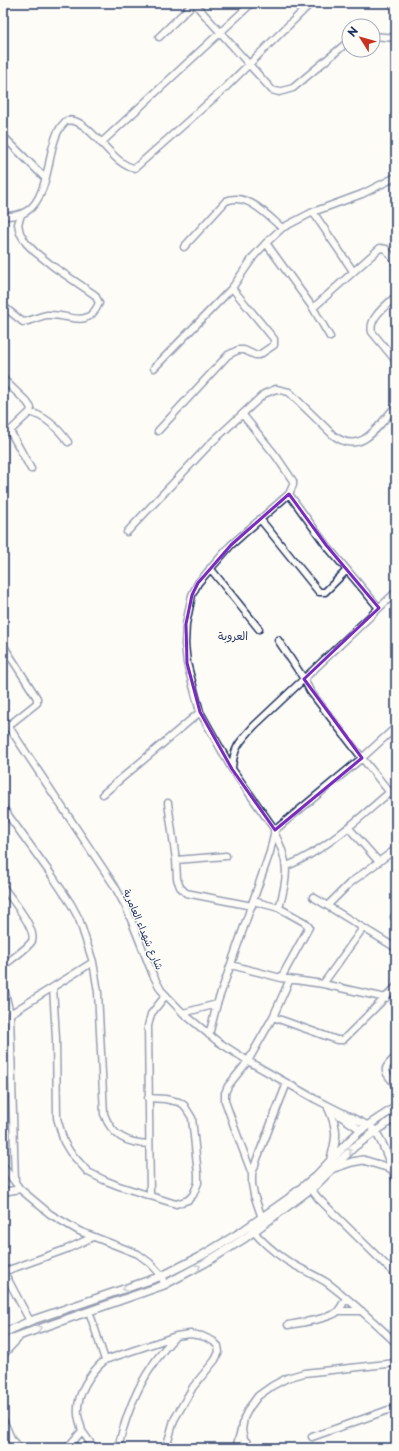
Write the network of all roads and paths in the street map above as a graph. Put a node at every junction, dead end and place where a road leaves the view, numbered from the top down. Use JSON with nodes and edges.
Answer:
{"nodes":[{"id":1,"x":194,"y":3,"type":"edge"},
{"id":2,"x":252,"y":3,"type":"edge"},
{"id":3,"x":311,"y":3,"type":"edge"},
{"id":4,"x":221,"y":33,"type":"junction"},
{"id":5,"x":159,"y":37,"type":"dead end"},
{"id":6,"x":381,"y":37,"type":"edge"},
{"id":7,"x":396,"y":38,"type":"edge"},
{"id":8,"x":341,"y":48,"type":"edge"},
{"id":9,"x":248,"y":64,"type":"junction"},
{"id":10,"x":5,"y":138,"type":"dead end"},
{"id":11,"x":101,"y":144,"type":"junction"},
{"id":12,"x":396,"y":177,"type":"edge"},
{"id":13,"x":45,"y":178,"type":"junction"},
{"id":14,"x":313,"y":212,"type":"junction"},
{"id":15,"x":21,"y":214,"type":"junction"},
{"id":16,"x":3,"y":216,"type":"edge"},
{"id":17,"x":282,"y":228,"type":"junction"},
{"id":18,"x":266,"y":243,"type":"junction"},
{"id":19,"x":184,"y":247,"type":"dead end"},
{"id":20,"x":396,"y":263,"type":"edge"},
{"id":21,"x":353,"y":271,"type":"junction"},
{"id":22,"x":232,"y":288,"type":"junction"},
{"id":23,"x":396,"y":296,"type":"edge"},
{"id":24,"x":3,"y":306,"type":"edge"},
{"id":25,"x":313,"y":308,"type":"junction"},
{"id":26,"x":330,"y":337,"type":"dead end"},
{"id":27,"x":396,"y":361,"type":"edge"},
{"id":28,"x":154,"y":368,"type":"dead end"},
{"id":29,"x":3,"y":379,"type":"edge"},
{"id":30,"x":396,"y":406,"type":"edge"},
{"id":31,"x":30,"y":412,"type":"junction"},
{"id":32,"x":243,"y":415,"type":"junction"},
{"id":33,"x":10,"y":431,"type":"junction"},
{"id":34,"x":158,"y":431,"type":"dead end"},
{"id":35,"x":3,"y":434,"type":"edge"},
{"id":36,"x":68,"y":442,"type":"dead end"},
{"id":37,"x":31,"y":469,"type":"dead end"},
{"id":38,"x":289,"y":494,"type":"junction"},
{"id":39,"x":260,"y":519,"type":"junction"},
{"id":40,"x":127,"y":532,"type":"dead end"},
{"id":41,"x":210,"y":568,"type":"junction"},
{"id":42,"x":347,"y":570,"type":"junction"},
{"id":43,"x":396,"y":592,"type":"edge"},
{"id":44,"x":379,"y":608,"type":"junction"},
{"id":45,"x":259,"y":629,"type":"dead end"},
{"id":46,"x":278,"y":640,"type":"dead end"},
{"id":47,"x":3,"y":645,"type":"edge"},
{"id":48,"x":304,"y":679,"type":"junction"},
{"id":49,"x":200,"y":712,"type":"junction"},
{"id":50,"x":3,"y":718,"type":"edge"},
{"id":51,"x":8,"y":726,"type":"junction"},
{"id":52,"x":396,"y":727,"type":"edge"},
{"id":53,"x":362,"y":758,"type":"junction"},
{"id":54,"x":232,"y":769,"type":"junction"},
{"id":55,"x":390,"y":792,"type":"junction"},
{"id":56,"x":103,"y":794,"type":"dead end"},
{"id":57,"x":396,"y":800,"type":"edge"},
{"id":58,"x":168,"y":803,"type":"dead end"},
{"id":59,"x":3,"y":808,"type":"edge"},
{"id":60,"x":348,"y":827,"type":"junction"},
{"id":61,"x":275,"y":831,"type":"junction"},
{"id":62,"x":396,"y":849,"type":"edge"},
{"id":63,"x":226,"y":856,"type":"dead end"},
{"id":64,"x":176,"y":860,"type":"junction"},
{"id":65,"x":379,"y":862,"type":"junction"},
{"id":66,"x":287,"y":866,"type":"junction"},
{"id":67,"x":3,"y":887,"type":"edge"},
{"id":68,"x":313,"y":897,"type":"dead end"},
{"id":69,"x":252,"y":904,"type":"junction"},
{"id":70,"x":328,"y":906,"type":"junction"},
{"id":71,"x":279,"y":908,"type":"junction"},
{"id":72,"x":363,"y":928,"type":"junction"},
{"id":73,"x":396,"y":948,"type":"edge"},
{"id":74,"x":93,"y":962,"type":"junction"},
{"id":75,"x":3,"y":966,"type":"edge"},
{"id":76,"x":231,"y":966,"type":"junction"},
{"id":77,"x":281,"y":978,"type":"junction"},
{"id":78,"x":290,"y":979,"type":"junction"},
{"id":79,"x":3,"y":984,"type":"edge"},
{"id":80,"x":323,"y":984,"type":"junction"},
{"id":81,"x":53,"y":987,"type":"junction"},
{"id":82,"x":396,"y":987,"type":"edge"},
{"id":83,"x":166,"y":996,"type":"junction"},
{"id":84,"x":386,"y":998,"type":"junction"},
{"id":85,"x":217,"y":1004,"type":"junction"},
{"id":86,"x":183,"y":1013,"type":"junction"},
{"id":87,"x":10,"y":1014,"type":"junction"},
{"id":88,"x":273,"y":1017,"type":"junction"},
{"id":89,"x":209,"y":1035,"type":"junction"},
{"id":90,"x":10,"y":1048,"type":"junction"},
{"id":91,"x":3,"y":1049,"type":"edge"},
{"id":92,"x":396,"y":1057,"type":"edge"},
{"id":93,"x":248,"y":1061,"type":"junction"},
{"id":94,"x":287,"y":1083,"type":"junction"},
{"id":95,"x":396,"y":1086,"type":"edge"},
{"id":96,"x":148,"y":1098,"type":"junction"},
{"id":97,"x":315,"y":1099,"type":"junction"},
{"id":98,"x":396,"y":1107,"type":"edge"},
{"id":99,"x":329,"y":1109,"type":"junction"},
{"id":100,"x":396,"y":1117,"type":"edge"},
{"id":101,"x":364,"y":1127,"type":"junction"},
{"id":102,"x":373,"y":1133,"type":"junction"},
{"id":103,"x":149,"y":1144,"type":"junction"},
{"id":104,"x":330,"y":1161,"type":"junction"},
{"id":105,"x":3,"y":1166,"type":"edge"},
{"id":106,"x":332,"y":1168,"type":"junction"},
{"id":107,"x":393,"y":1169,"type":"junction"},
{"id":108,"x":252,"y":1174,"type":"junction"},
{"id":109,"x":396,"y":1179,"type":"edge"},
{"id":110,"x":15,"y":1182,"type":"junction"},
{"id":111,"x":308,"y":1186,"type":"junction"},
{"id":112,"x":20,"y":1189,"type":"junction"},
{"id":113,"x":3,"y":1192,"type":"edge"},
{"id":114,"x":150,"y":1196,"type":"junction"},
{"id":115,"x":262,"y":1221,"type":"junction"},
{"id":116,"x":252,"y":1229,"type":"junction"},
{"id":117,"x":93,"y":1237,"type":"junction"},
{"id":118,"x":3,"y":1272,"type":"edge"},
{"id":119,"x":396,"y":1275,"type":"edge"},
{"id":120,"x":162,"y":1276,"type":"junction"},
{"id":121,"x":164,"y":1285,"type":"junction"},
{"id":122,"x":346,"y":1298,"type":"junction"},
{"id":123,"x":89,"y":1311,"type":"junction"},
{"id":124,"x":338,"y":1311,"type":"junction"},
{"id":125,"x":362,"y":1311,"type":"junction"},
{"id":126,"x":30,"y":1321,"type":"junction"},
{"id":127,"x":288,"y":1325,"type":"dead end"},
{"id":128,"x":3,"y":1333,"type":"edge"},
{"id":129,"x":24,"y":1334,"type":"junction"},
{"id":130,"x":176,"y":1336,"type":"junction"},
{"id":131,"x":3,"y":1342,"type":"edge"},
{"id":132,"x":396,"y":1343,"type":"edge"},
{"id":133,"x":3,"y":1354,"type":"edge"},
{"id":134,"x":105,"y":1360,"type":"junction"},
{"id":135,"x":396,"y":1362,"type":"edge"},
{"id":136,"x":396,"y":1412,"type":"edge"},
{"id":137,"x":244,"y":1418,"type":"junction"},
{"id":138,"x":3,"y":1420,"type":"edge"},
{"id":139,"x":82,"y":1431,"type":"junction"},
{"id":140,"x":3,"y":1432,"type":"edge"},
{"id":141,"x":312,"y":1437,"type":"dead end"},
{"id":142,"x":12,"y":1441,"type":"junction"},
{"id":143,"x":3,"y":1444,"type":"edge"},
{"id":144,"x":8,"y":1448,"type":"edge"},
{"id":145,"x":19,"y":1448,"type":"edge"},
{"id":146,"x":67,"y":1448,"type":"edge"},
{"id":147,"x":94,"y":1448,"type":"edge"},
{"id":148,"x":118,"y":1448,"type":"edge"},
{"id":149,"x":166,"y":1448,"type":"edge"},
{"id":150,"x":236,"y":1448,"type":"edge"},
{"id":151,"x":252,"y":1448,"type":"edge"}],
"edges":[{"from":1,"to":4,"type":"street"},
{"from":1,"to":5,"type":"street"},
{"from":2,"to":4,"type":"street"},
{"from":3,"to":9,"type":"street"},
{"from":4,"to":9,"type":"street"},
{"from":4,"to":11,"type":"street"},
{"from":6,"to":7,"type":"street"},
{"from":8,"to":9,"type":"street"},
{"from":9,"to":11,"type":"street"},
{"from":10,"to":13,"type":"street"},
{"from":11,"to":13,"type":"street"},
{"from":12,"to":14,"type":"street"},
{"from":13,"to":15,"type":"street"},
{"from":14,"to":17,"type":"street"},
{"from":14,"to":21,"type":"street"},
{"from":15,"to":16,"type":"street"},
{"from":15,"to":24,"type":"street"},
{"from":17,"to":18,"type":"street"},
{"from":17,"to":19,"type":"street"},
{"from":18,"to":22,"type":"street"},
{"from":18,"to":25,"type":"street"},
{"from":20,"to":21,"type":"street"},
{"from":21,"to":25,"type":"street"},
{"from":22,"to":28,"type":"street"},
{"from":22,"to":34,"type":"street"},
{"from":23,"to":27,"type":"street"},
{"from":25,"to":26,"type":"street"},
{"from":29,"to":31,"type":"street"},
{"from":30,"to":32,"type":"street"},
{"from":31,"to":33,"type":"street"},
{"from":31,"to":36,"type":"street"},
{"from":32,"to":38,"type":"street"},
{"from":32,"to":40,"type":"street"},
{"from":33,"to":35,"type":"street"},
{"from":33,"to":37,"type":"street"},
{"from":38,"to":39,"type":"street"},
{"from":38,"to":42,"type":"street"},
{"from":39,"to":41,"type":"street"},
{"from":39,"to":42,"type":"street"},
{"from":41,"to":45,"type":"street"},
{"from":41,"to":49,"type":"street"},
{"from":42,"to":44,"type":"street"},
{"from":43,"to":44,"type":"street"},
{"from":44,"to":48,"type":"street"},
{"from":46,"to":48,"type":"street"},
{"from":47,"to":51,"type":"street"},
{"from":48,"to":53,"type":"street"},
{"from":48,"to":54,"type":"street"},
{"from":49,"to":54,"type":"street"},
{"from":49,"to":56,"type":"street"},
{"from":50,"to":51,"type":"street","name":"شارع شهداء العامرية"},
{"from":51,"to":83,"type":"street","name":"شارع شهداء العامرية"},
{"from":52,"to":53,"type":"street"},
{"from":53,"to":55,"type":"street"},
{"from":53,"to":61,"type":"street"},
{"from":54,"to":61,"type":"street"},
{"from":55,"to":57,"type":"street"},
{"from":55,"to":60,"type":"street"},
{"from":58,"to":64,"type":"street"},
{"from":59,"to":74,"type":"street"},
{"from":60,"to":65,"type":"street"},
{"from":60,"to":66,"type":"street"},
{"from":61,"to":66,"type":"street"},
{"from":61,"to":69,"type":"street"},
{"from":62,"to":65,"type":"street"},
{"from":63,"to":64,"type":"street"},
{"from":64,"to":69,"type":"street"},
{"from":65,"to":70,"type":"street"},
{"from":66,"to":71,"type":"street"},
{"from":67,"to":75,"type":"street"},
{"from":68,"to":70,"type":"street"},
{"from":69,"to":71,"type":"street"},
{"from":69,"to":76,"type":"street"},
{"from":70,"to":72,"type":"street"},
{"from":71,"to":77,"type":"street"},
{"from":72,"to":73,"type":"street"},
{"from":72,"to":80,"type":"street"},
{"from":74,"to":81,"type":"street"},
{"from":74,"to":103,"type":"street"},
{"from":76,"to":77,"type":"street"},
{"from":76,"to":85,"type":"street"},
{"from":77,"to":78,"type":"street"},
{"from":78,"to":80,"type":"street"},
{"from":78,"to":88,"type":"street"},
{"from":79,"to":87,"type":"street"},
{"from":80,"to":84,"type":"street"},
{"from":81,"to":87,"type":"street"},
{"from":81,"to":114,"type":"street"},
{"from":82,"to":84,"type":"street"},
{"from":83,"to":86,"type":"street","name":"شارع شهداء العامرية"},
{"from":83,"to":96,"type":"street"},
{"from":84,"to":88,"type":"street"},
{"from":85,"to":86,"type":"street"},
{"from":85,"to":89,"type":"street"},
{"from":86,"to":89,"type":"street","name":"شارع شهداء العامرية"},
{"from":87,"to":90,"type":"street"},
{"from":88,"to":93,"type":"street"},
{"from":89,"to":93,"type":"street","name":"شارع شهداء العامرية"},
{"from":90,"to":91,"type":"street"},
{"from":90,"to":110,"type":"street"},
{"from":92,"to":95,"type":"street"},
{"from":93,"to":94,"type":"street","name":"شارع شهداء العامرية"},
{"from":93,"to":108,"type":"street"},
{"from":94,"to":97,"type":"street","name":"شارع شهداء العامرية"},
{"from":94,"to":108,"type":"street"},
{"from":96,"to":103,"type":"street"},
{"from":96,"to":114,"type":"street"},
{"from":97,"to":99,"type":"street","name":"شارع شهداء العامرية"},
{"from":97,"to":101,"type":"street","name":"شارع شهداء العامرية"},
{"from":98,"to":101,"type":"street"},
{"from":99,"to":101,"type":"street","name":"شارع شهداء العامرية"},
{"from":99,"to":104,"type":"street"},
{"from":100,"to":102,"type":"street"},
{"from":101,"to":102,"type":"street","name":"شارع شهداء العامرية"},
{"from":101,"to":104,"type":"street"},
{"from":106,"to":102,"type":"street","one_way":true},
{"from":102,"to":107,"type":"street","name":"شارع شهداء العامرية"},
{"from":103,"to":114,"type":"street"},
{"from":104,"to":111,"type":"street"},
{"from":105,"to":110,"type":"street"},
{"from":106,"to":107,"type":"street"},
{"from":106,"to":111,"type":"street"},
{"from":107,"to":109,"type":"street","name":"شارع شهداء العامرية"},
{"from":108,"to":115,"type":"street"},
{"from":110,"to":112,"type":"street"},
{"from":111,"to":115,"type":"street"},
{"from":111,"to":119,"type":"street"},
{"from":112,"to":113,"type":"street"},
{"from":112,"to":117,"type":"street"},
{"from":115,"to":116,"type":"street"},
{"from":116,"to":120,"type":"street"},
{"from":121,"to":116,"type":"street","one_way":true},
{"from":116,"to":122,"type":"street"},
{"from":117,"to":118,"type":"street"},
{"from":117,"to":120,"type":"street"},
{"from":118,"to":126,"type":"street"},
{"from":120,"to":121,"type":"street"},
{"from":120,"to":126,"type":"street","one_way":true},
{"from":121,"to":123,"type":"street"},
{"from":122,"to":124,"type":"street"},
{"from":122,"to":125,"type":"street"},
{"from":129,"to":123,"type":"street","one_way":true},
{"from":123,"to":134,"type":"street"},
{"from":124,"to":125,"type":"street"},
{"from":124,"to":127,"type":"street"},
{"from":125,"to":132,"type":"street"},
{"from":126,"to":128,"type":"street"},
{"from":129,"to":131,"type":"street"},
{"from":129,"to":133,"type":"street"},
{"from":130,"to":134,"type":"street"},
{"from":130,"to":148,"type":"street"},
{"from":130,"to":149,"type":"street"},
{"from":134,"to":139,"type":"street"},
{"from":135,"to":137,"type":"street"},
{"from":136,"to":141,"type":"street"},
{"from":137,"to":150,"type":"street"},
{"from":137,"to":151,"type":"street"},
{"from":138,"to":142,"type":"street"},
{"from":139,"to":146,"type":"street"},
{"from":139,"to":147,"type":"street"},
{"from":140,"to":142,"type":"street"},
{"from":142,"to":145,"type":"street"},
{"from":143,"to":144,"type":"street"}]}
